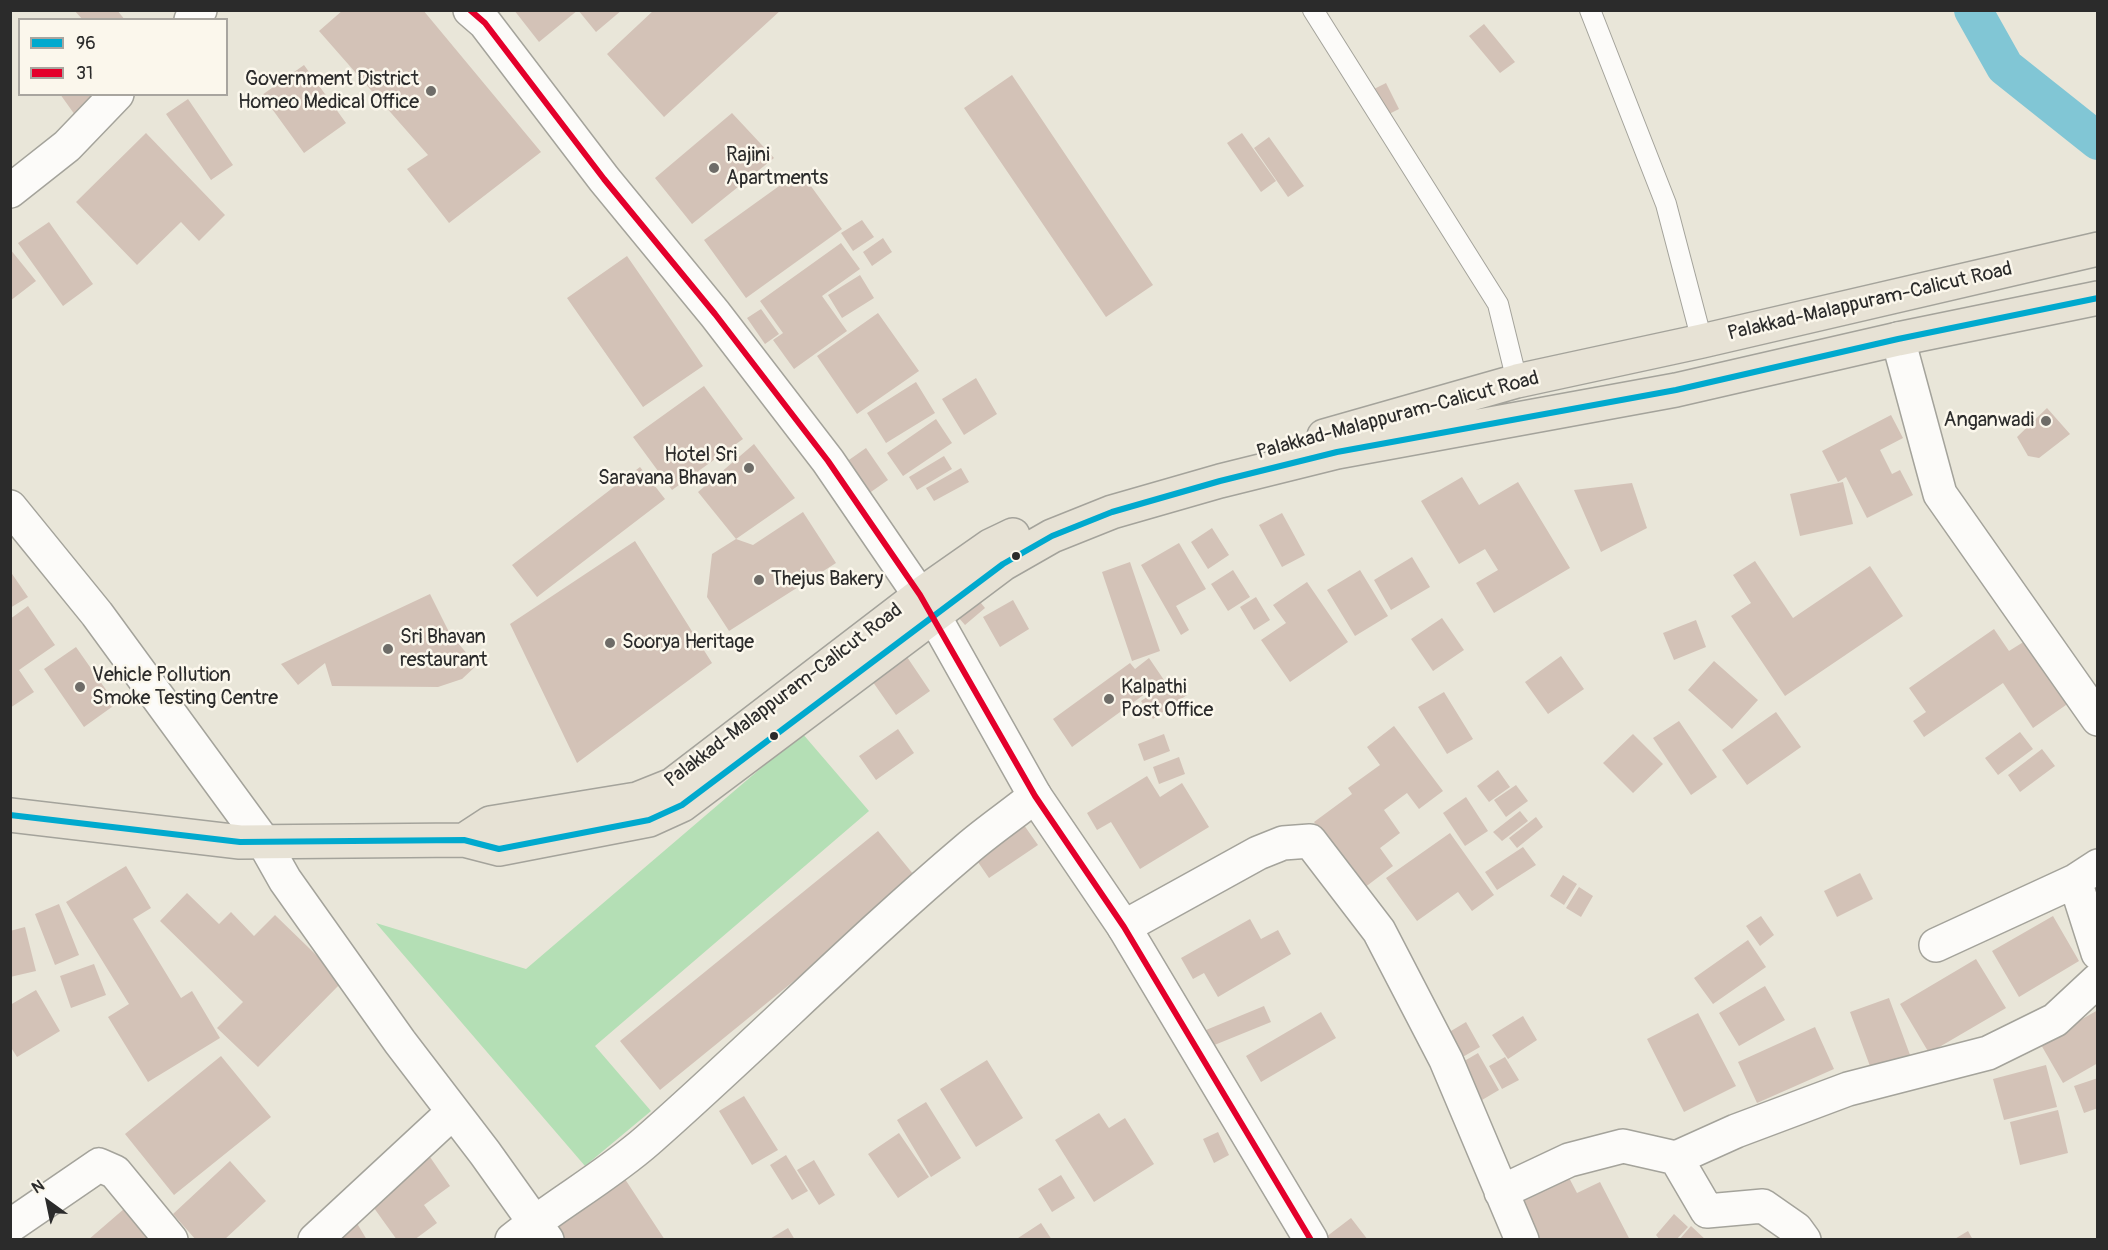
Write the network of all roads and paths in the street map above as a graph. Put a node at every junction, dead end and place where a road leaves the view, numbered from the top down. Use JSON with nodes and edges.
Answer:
{"nodes":[{"id":1,"x":470,"y":10,"type":"edge"},
{"id":2,"x":1313,"y":10,"type":"edge"},
{"id":3,"x":1590,"y":10,"type":"edge"},
{"id":4,"x":115,"y":96,"type":"edge"},
{"id":5,"x":10,"y":191,"type":"edge"},
{"id":6,"x":2097,"y":249,"type":"edge"},
{"id":7,"x":2097,"y":298,"type":"edge"},
{"id":8,"x":1898,"y":339,"type":"junction"},
{"id":9,"x":1702,"y":341,"type":"junction"},
{"id":10,"x":1517,"y":381,"type":"junction"},
{"id":11,"x":10,"y":507,"type":"edge"},
{"id":12,"x":927,"y":605,"type":"junction"},
{"id":13,"x":2097,"y":719,"type":"edge"},
{"id":14,"x":1035,"y":796,"type":"junction"},
{"id":15,"x":10,"y":814,"type":"edge"},
{"id":16,"x":263,"y":841,"type":"junction"},
{"id":17,"x":2086,"y":874,"type":"edge"},
{"id":18,"x":1124,"y":927,"type":"junction"},
{"id":19,"x":1936,"y":945,"type":"dead end"},
{"id":20,"x":2097,"y":953,"type":"edge"},
{"id":21,"x":2097,"y":980,"type":"edge"},
{"id":22,"x":453,"y":1112,"type":"junction"},
{"id":23,"x":1676,"y":1158,"type":"junction"},
{"id":24,"x":1501,"y":1192,"type":"junction"},
{"id":25,"x":10,"y":1226,"type":"edge"},
{"id":26,"x":531,"y":1233,"type":"edge"},
{"id":27,"x":171,"y":1239,"type":"edge"},
{"id":28,"x":315,"y":1239,"type":"edge"},
{"id":29,"x":1311,"y":1239,"type":"edge"},
{"id":30,"x":1521,"y":1239,"type":"edge"},
{"id":31,"x":1804,"y":1239,"type":"edge"}],
"edges":[{"from":1,"to":12,"type":"street"},
{"from":2,"to":10,"type":"lane"},
{"from":3,"to":9,"type":"lane"},
{"from":4,"to":5,"type":"street"},
{"from":6,"to":9,"type":"highway","name":"Palakkad-Malappuram-Calicut Road"},
{"from":7,"to":8,"type":"highway","name":"Palakkad-Malappuram-Calicut Road"},
{"from":8,"to":12,"type":"highway","name":"Palakkad-Malappuram-Calicut Road"},
{"from":8,"to":13,"type":"street"},
{"from":9,"to":10,"type":"highway","name":"Palakkad-Malappuram-Calicut Road"},
{"from":10,"to":12,"type":"highway","name":"Palakkad-Malappuram-Calicut Road"},
{"from":11,"to":16,"type":"street"},
{"from":12,"to":14,"type":"street"},
{"from":12,"to":16,"type":"highway","name":"Palakkad-Malappuram-Calicut Road"},
{"from":14,"to":18,"type":"street"},
{"from":14,"to":26,"type":"street"},
{"from":15,"to":16,"type":"highway","name":"Palakkad-Malappuram-Calicut Road"},
{"from":16,"to":22,"type":"street"},
{"from":17,"to":19,"type":"street"},
{"from":17,"to":20,"type":"street"},
{"from":18,"to":24,"type":"street"},
{"from":18,"to":29,"type":"street"},
{"from":21,"to":23,"type":"street"},
{"from":22,"to":26,"type":"street"},
{"from":22,"to":28,"type":"street"},
{"from":23,"to":24,"type":"street"},
{"from":23,"to":31,"type":"street"},
{"from":24,"to":30,"type":"street"},
{"from":25,"to":27,"type":"street"}]}
